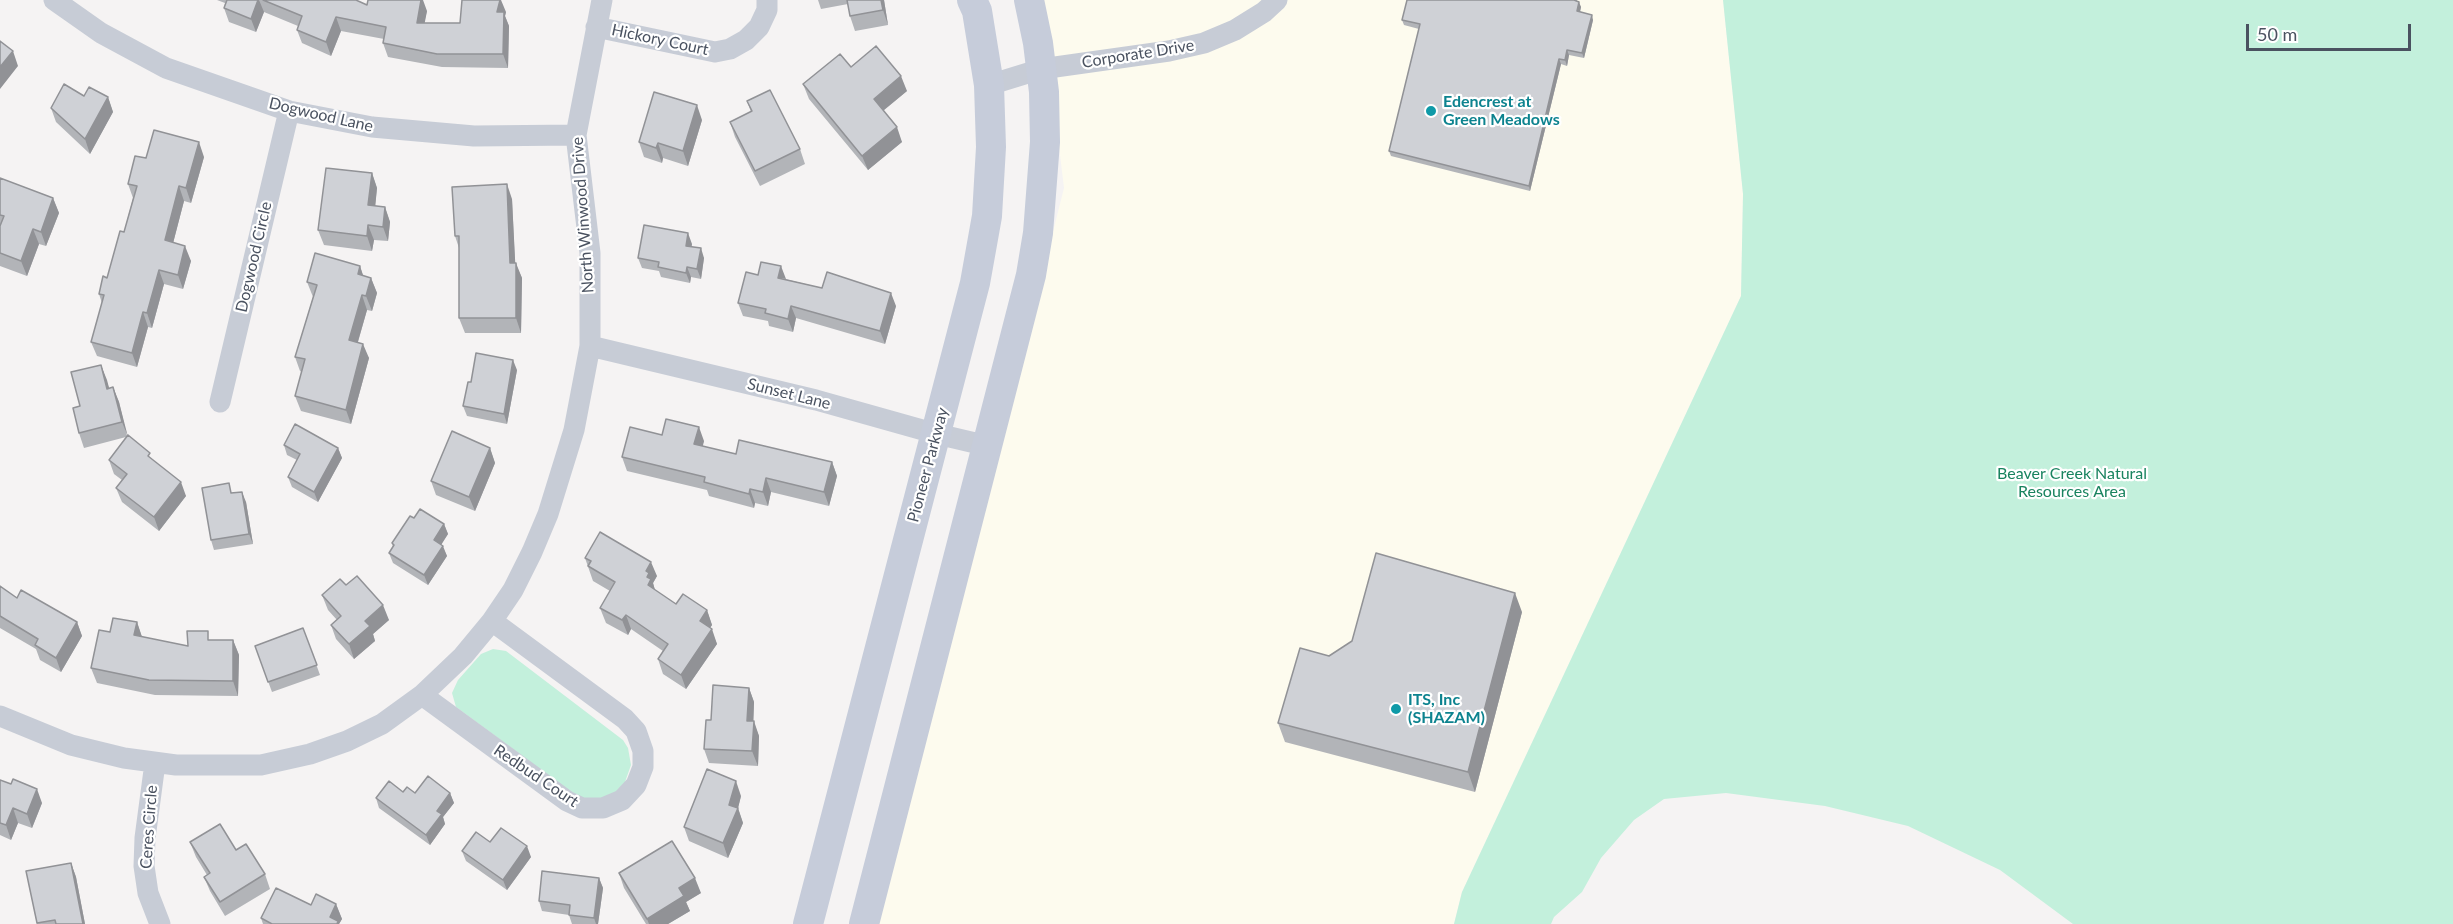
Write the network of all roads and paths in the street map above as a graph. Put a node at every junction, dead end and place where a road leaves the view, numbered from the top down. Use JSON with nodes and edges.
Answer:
{"nodes":[{"id":1,"x":54,"y":0,"type":"edge"},
{"id":2,"x":602,"y":0,"type":"edge"},
{"id":3,"x":767,"y":0,"type":"edge"},
{"id":4,"x":972,"y":0,"type":"edge"},
{"id":5,"x":1029,"y":0,"type":"edge"},
{"id":6,"x":1277,"y":0,"type":"edge"},
{"id":7,"x":596,"y":27,"type":"junction"},
{"id":8,"x":1041,"y":69,"type":"junction"},
{"id":9,"x":989,"y":85,"type":"junction"},
{"id":10,"x":289,"y":111,"type":"junction"},
{"id":11,"x":576,"y":135,"type":"junction"},
{"id":12,"x":590,"y":346,"type":"junction"},
{"id":13,"x":220,"y":402,"type":"dead end"},
{"id":14,"x":937,"y":434,"type":"junction"},
{"id":15,"x":988,"y":446,"type":"junction"},
{"id":16,"x":492,"y":621,"type":"junction"},
{"id":17,"x":422,"y":695,"type":"junction"},
{"id":18,"x":0,"y":716,"type":"edge"},
{"id":19,"x":154,"y":763,"type":"junction"},
{"id":20,"x":160,"y":924,"type":"edge"},
{"id":21,"x":808,"y":924,"type":"edge"},
{"id":22,"x":864,"y":924,"type":"edge"}],
"edges":[{"from":1,"to":10,"type":"street","name":"Dogwood Lane"},
{"from":2,"to":7,"type":"street","name":"North Winwood Drive"},
{"from":3,"to":7,"type":"street","name":"Hickory Court"},
{"from":4,"to":9,"type":"street","name":"Pioneer Parkway"},
{"from":5,"to":8,"type":"street"},
{"from":6,"to":8,"type":"street","name":"Corporate Drive"},
{"from":7,"to":11,"type":"street","name":"North Winwood Drive"},
{"from":8,"to":9,"type":"street","name":"Corporate Drive"},
{"from":8,"to":15,"type":"street"},
{"from":9,"to":14,"type":"street","name":"Pioneer Parkway"},
{"from":10,"to":11,"type":"street","name":"Dogwood Lane"},
{"from":10,"to":13,"type":"street","name":"Dogwood Circle"},
{"from":11,"to":12,"type":"street","name":"North Winwood Drive"},
{"from":12,"to":14,"type":"street","name":"Sunset Lane"},
{"from":12,"to":16,"type":"street","name":"North Winwood Drive"},
{"from":14,"to":15,"type":"street","name":"Sunset Lane"},
{"from":14,"to":21,"type":"street","name":"Pioneer Parkway"},
{"from":15,"to":22,"type":"street"},
{"from":16,"to":17,"type":"street","name":"North Winwood Drive"},
{"from":16,"to":17,"type":"street","name":"Redbud Court"},
{"from":17,"to":19,"type":"street","name":"North Winwood Drive"},
{"from":18,"to":19,"type":"street","name":"North Winwood Drive"},
{"from":19,"to":20,"type":"street","name":"Ceres Circle"}]}
